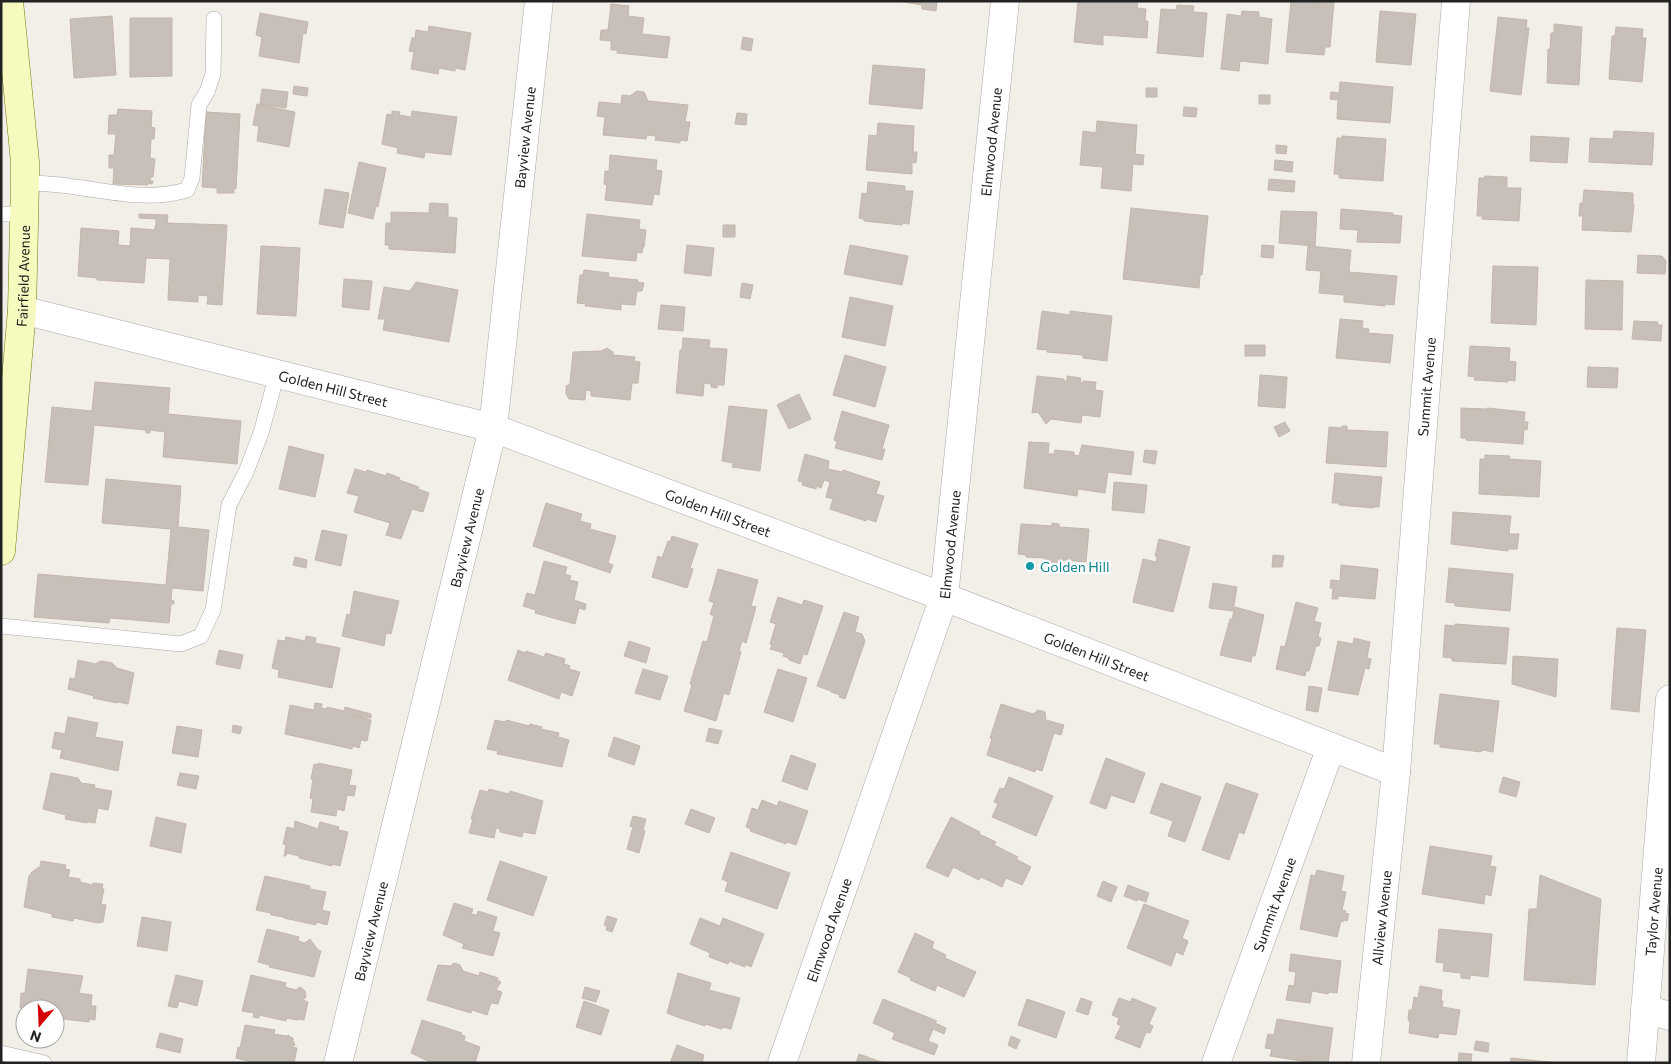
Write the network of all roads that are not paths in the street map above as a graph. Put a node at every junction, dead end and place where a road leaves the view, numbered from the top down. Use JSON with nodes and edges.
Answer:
{"nodes":[{"id":1,"x":9,"y":1,"type":"edge"},
{"id":2,"x":539,"y":1,"type":"edge"},
{"id":3,"x":1005,"y":1,"type":"edge"},
{"id":4,"x":1456,"y":1,"type":"edge"},
{"id":5,"x":214,"y":19,"type":"dead end"},
{"id":6,"x":10,"y":106,"type":"edge"},
{"id":7,"x":25,"y":182,"type":"junction"},
{"id":8,"x":12,"y":214,"type":"edge"},
{"id":9,"x":22,"y":310,"type":"junction"},
{"id":10,"x":277,"y":374,"type":"junction"},
{"id":11,"x":493,"y":428,"type":"junction"},
{"id":12,"x":2,"y":539,"type":"edge"},
{"id":13,"x":944,"y":597,"type":"junction"},
{"id":14,"x":1,"y":626,"type":"edge"},
{"id":15,"x":1670,"y":699,"type":"edge"},
{"id":16,"x":1331,"y":747,"type":"junction"},
{"id":17,"x":1396,"y":772,"type":"junction"},
{"id":18,"x":1657,"y":1012,"type":"edge"},
{"id":19,"x":1,"y":1053,"type":"edge"},
{"id":20,"x":44,"y":1063,"type":"edge"},
{"id":21,"x":338,"y":1063,"type":"edge"},
{"id":22,"x":782,"y":1063,"type":"edge"},
{"id":23,"x":1216,"y":1063,"type":"edge"},
{"id":24,"x":1366,"y":1063,"type":"edge"},
{"id":25,"x":1641,"y":1063,"type":"edge"}],
"edges":[{"from":1,"to":6,"type":"main road","name":"Fairfield Avenue"},
{"from":2,"to":11,"type":"street","name":"Bayview Avenue"},
{"from":3,"to":13,"type":"street","name":"Elmwood Avenue"},
{"from":4,"to":17,"type":"street","name":"Summit Avenue"},
{"from":5,"to":7,"type":"lane"},
{"from":6,"to":7,"type":"main road","name":"Fairfield Avenue"},
{"from":7,"to":8,"type":"main road","name":"Fairfield Avenue"},
{"from":8,"to":9,"type":"main road","name":"Fairfield Avenue"},
{"from":9,"to":10,"type":"street","name":"Golden Hill Street"},
{"from":9,"to":12,"type":"main road","name":"Fairfield Avenue"},
{"from":10,"to":11,"type":"street","name":"Golden Hill Street"},
{"from":10,"to":14,"type":"lane"},
{"from":11,"to":13,"type":"street","name":"Golden Hill Street"},
{"from":11,"to":21,"type":"street","name":"Bayview Avenue"},
{"from":13,"to":16,"type":"street","name":"Golden Hill Street"},
{"from":13,"to":22,"type":"street","name":"Elmwood Avenue"},
{"from":15,"to":18,"type":"street","name":"Taylor Avenue"},
{"from":16,"to":17,"type":"street","name":"Golden Hill Street"},
{"from":16,"to":23,"type":"street","name":"Summit Avenue"},
{"from":17,"to":24,"type":"street","name":"Allview Avenue"},
{"from":18,"to":25,"type":"street","name":"Taylor Avenue"},
{"from":19,"to":20,"type":"lane"}]}
